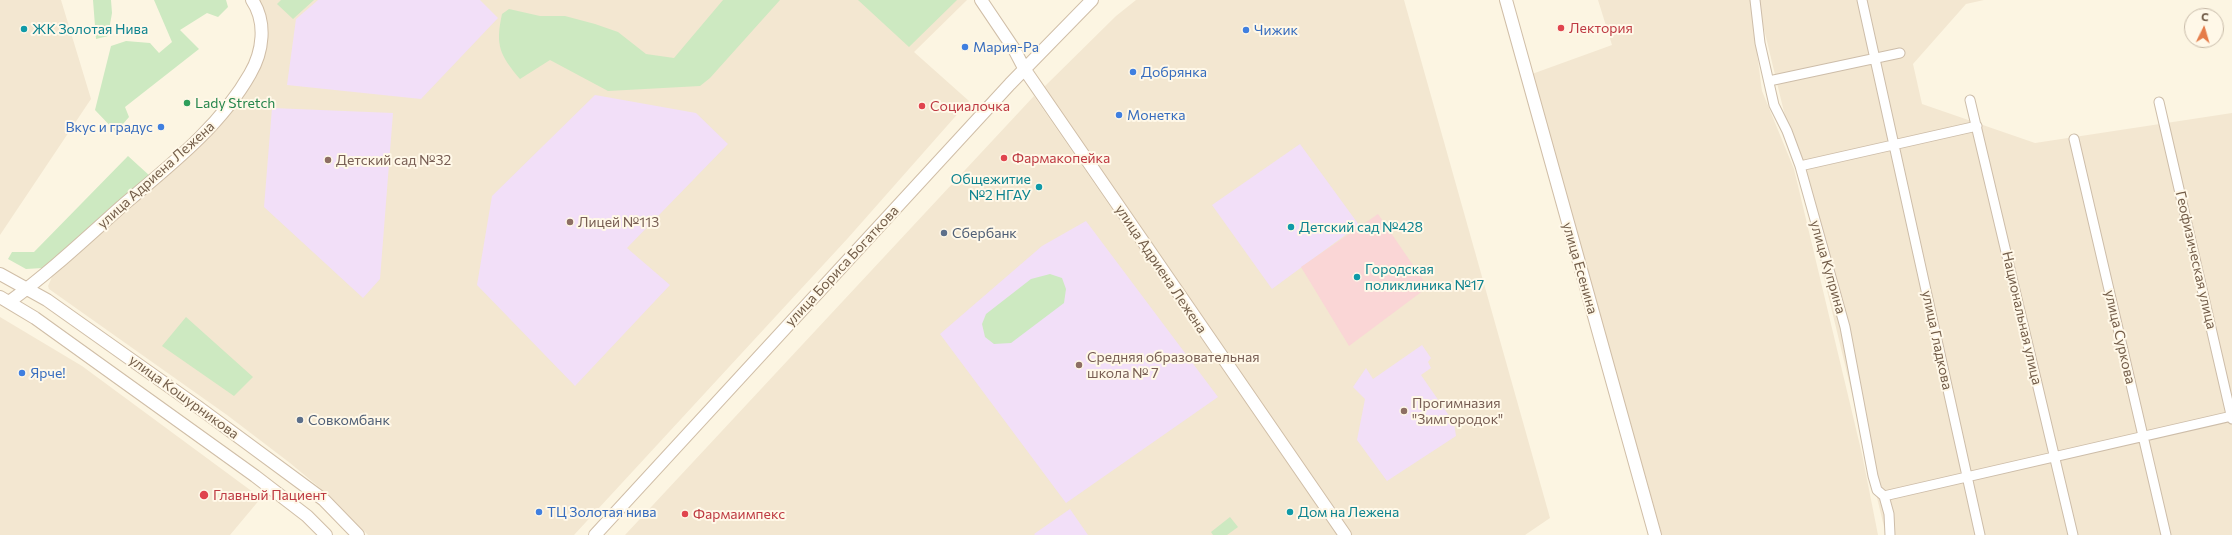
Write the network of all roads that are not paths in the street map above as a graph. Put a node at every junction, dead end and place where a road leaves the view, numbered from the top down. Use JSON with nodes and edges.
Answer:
{"nodes":[{"id":1,"x":252,"y":0,"type":"edge"},
{"id":2,"x":981,"y":0,"type":"edge"},
{"id":3,"x":1092,"y":0,"type":"edge"},
{"id":4,"x":1506,"y":0,"type":"edge"},
{"id":5,"x":1755,"y":0,"type":"edge"},
{"id":6,"x":1862,"y":0,"type":"edge"},
{"id":7,"x":1900,"y":53,"type":"dead end"},
{"id":8,"x":1875,"y":58,"type":"junction"},
{"id":9,"x":1025,"y":70,"type":"junction"},
{"id":10,"x":1769,"y":81,"type":"junction"},
{"id":11,"x":1970,"y":100,"type":"dead end"},
{"id":12,"x":2159,"y":102,"type":"dead end"},
{"id":13,"x":1977,"y":126,"type":"junction"},
{"id":14,"x":2074,"y":139,"type":"dead end"},
{"id":15,"x":1894,"y":146,"type":"junction"},
{"id":16,"x":1800,"y":166,"type":"junction"},
{"id":17,"x":0,"y":274,"type":"edge"},
{"id":18,"x":27,"y":289,"type":"junction"},
{"id":19,"x":5,"y":300,"type":"edge"},
{"id":20,"x":2232,"y":417,"type":"edge"},
{"id":21,"x":2143,"y":435,"type":"junction"},
{"id":22,"x":2055,"y":457,"type":"junction"},
{"id":23,"x":1968,"y":478,"type":"junction"},
{"id":24,"x":1884,"y":496,"type":"junction"},
{"id":25,"x":326,"y":535,"type":"edge"},
{"id":26,"x":358,"y":535,"type":"edge"},
{"id":27,"x":595,"y":535,"type":"edge"},
{"id":28,"x":1345,"y":535,"type":"edge"},
{"id":29,"x":1655,"y":535,"type":"edge"},
{"id":30,"x":1890,"y":535,"type":"edge"},
{"id":31,"x":1980,"y":535,"type":"edge"},
{"id":32,"x":2073,"y":535,"type":"edge"},
{"id":33,"x":2166,"y":535,"type":"edge"}],
"edges":[{"from":1,"to":18,"type":"street","name":"улица Адриена Лежена"},
{"from":2,"to":9,"type":"street","name":"улица Адриена Лежена"},
{"from":3,"to":9,"type":"street","name":"улица Бориса Богаткова"},
{"from":4,"to":29,"type":"street","name":"улица Есенина"},
{"from":5,"to":10,"type":"street","name":"улица Куприна"},
{"from":6,"to":8,"type":"street","name":"улица Гладкова"},
{"from":7,"to":8,"type":"street"},
{"from":8,"to":10,"type":"street"},
{"from":8,"to":15,"type":"street","name":"улица Гладкова"},
{"from":9,"to":27,"type":"street","name":"улица Бориса Богаткова"},
{"from":9,"to":28,"type":"street","name":"улица Адриена Лежена"},
{"from":10,"to":16,"type":"street","name":"улица Куприна"},
{"from":11,"to":13,"type":"street","name":"Национальная улица"},
{"from":12,"to":20,"type":"street","name":"Геофизическая улица"},
{"from":13,"to":15,"type":"street"},
{"from":13,"to":22,"type":"street","name":"Национальная улица"},
{"from":14,"to":21,"type":"street","name":"улица Суркова"},
{"from":15,"to":16,"type":"street"},
{"from":15,"to":23,"type":"street","name":"улица Гладкова"},
{"from":16,"to":24,"type":"street","name":"улица Куприна"},
{"from":17,"to":18,"type":"street","name":"улица Кошурникова"},
{"from":18,"to":19,"type":"street","name":"улица Адриена Лежена"},
{"from":18,"to":26,"type":"street","name":"улица Кошурникова"},
{"from":19,"to":25,"type":"street","name":"улица Кошурникова"},
{"from":20,"to":21,"type":"street"},
{"from":21,"to":22,"type":"street"},
{"from":21,"to":33,"type":"street","name":"улица Суркова"},
{"from":22,"to":23,"type":"street"},
{"from":22,"to":32,"type":"street","name":"Национальная улица"},
{"from":23,"to":24,"type":"street"},
{"from":23,"to":31,"type":"street","name":"улица Гладкова"},
{"from":24,"to":30,"type":"street","name":"улица Куприна"}]}
